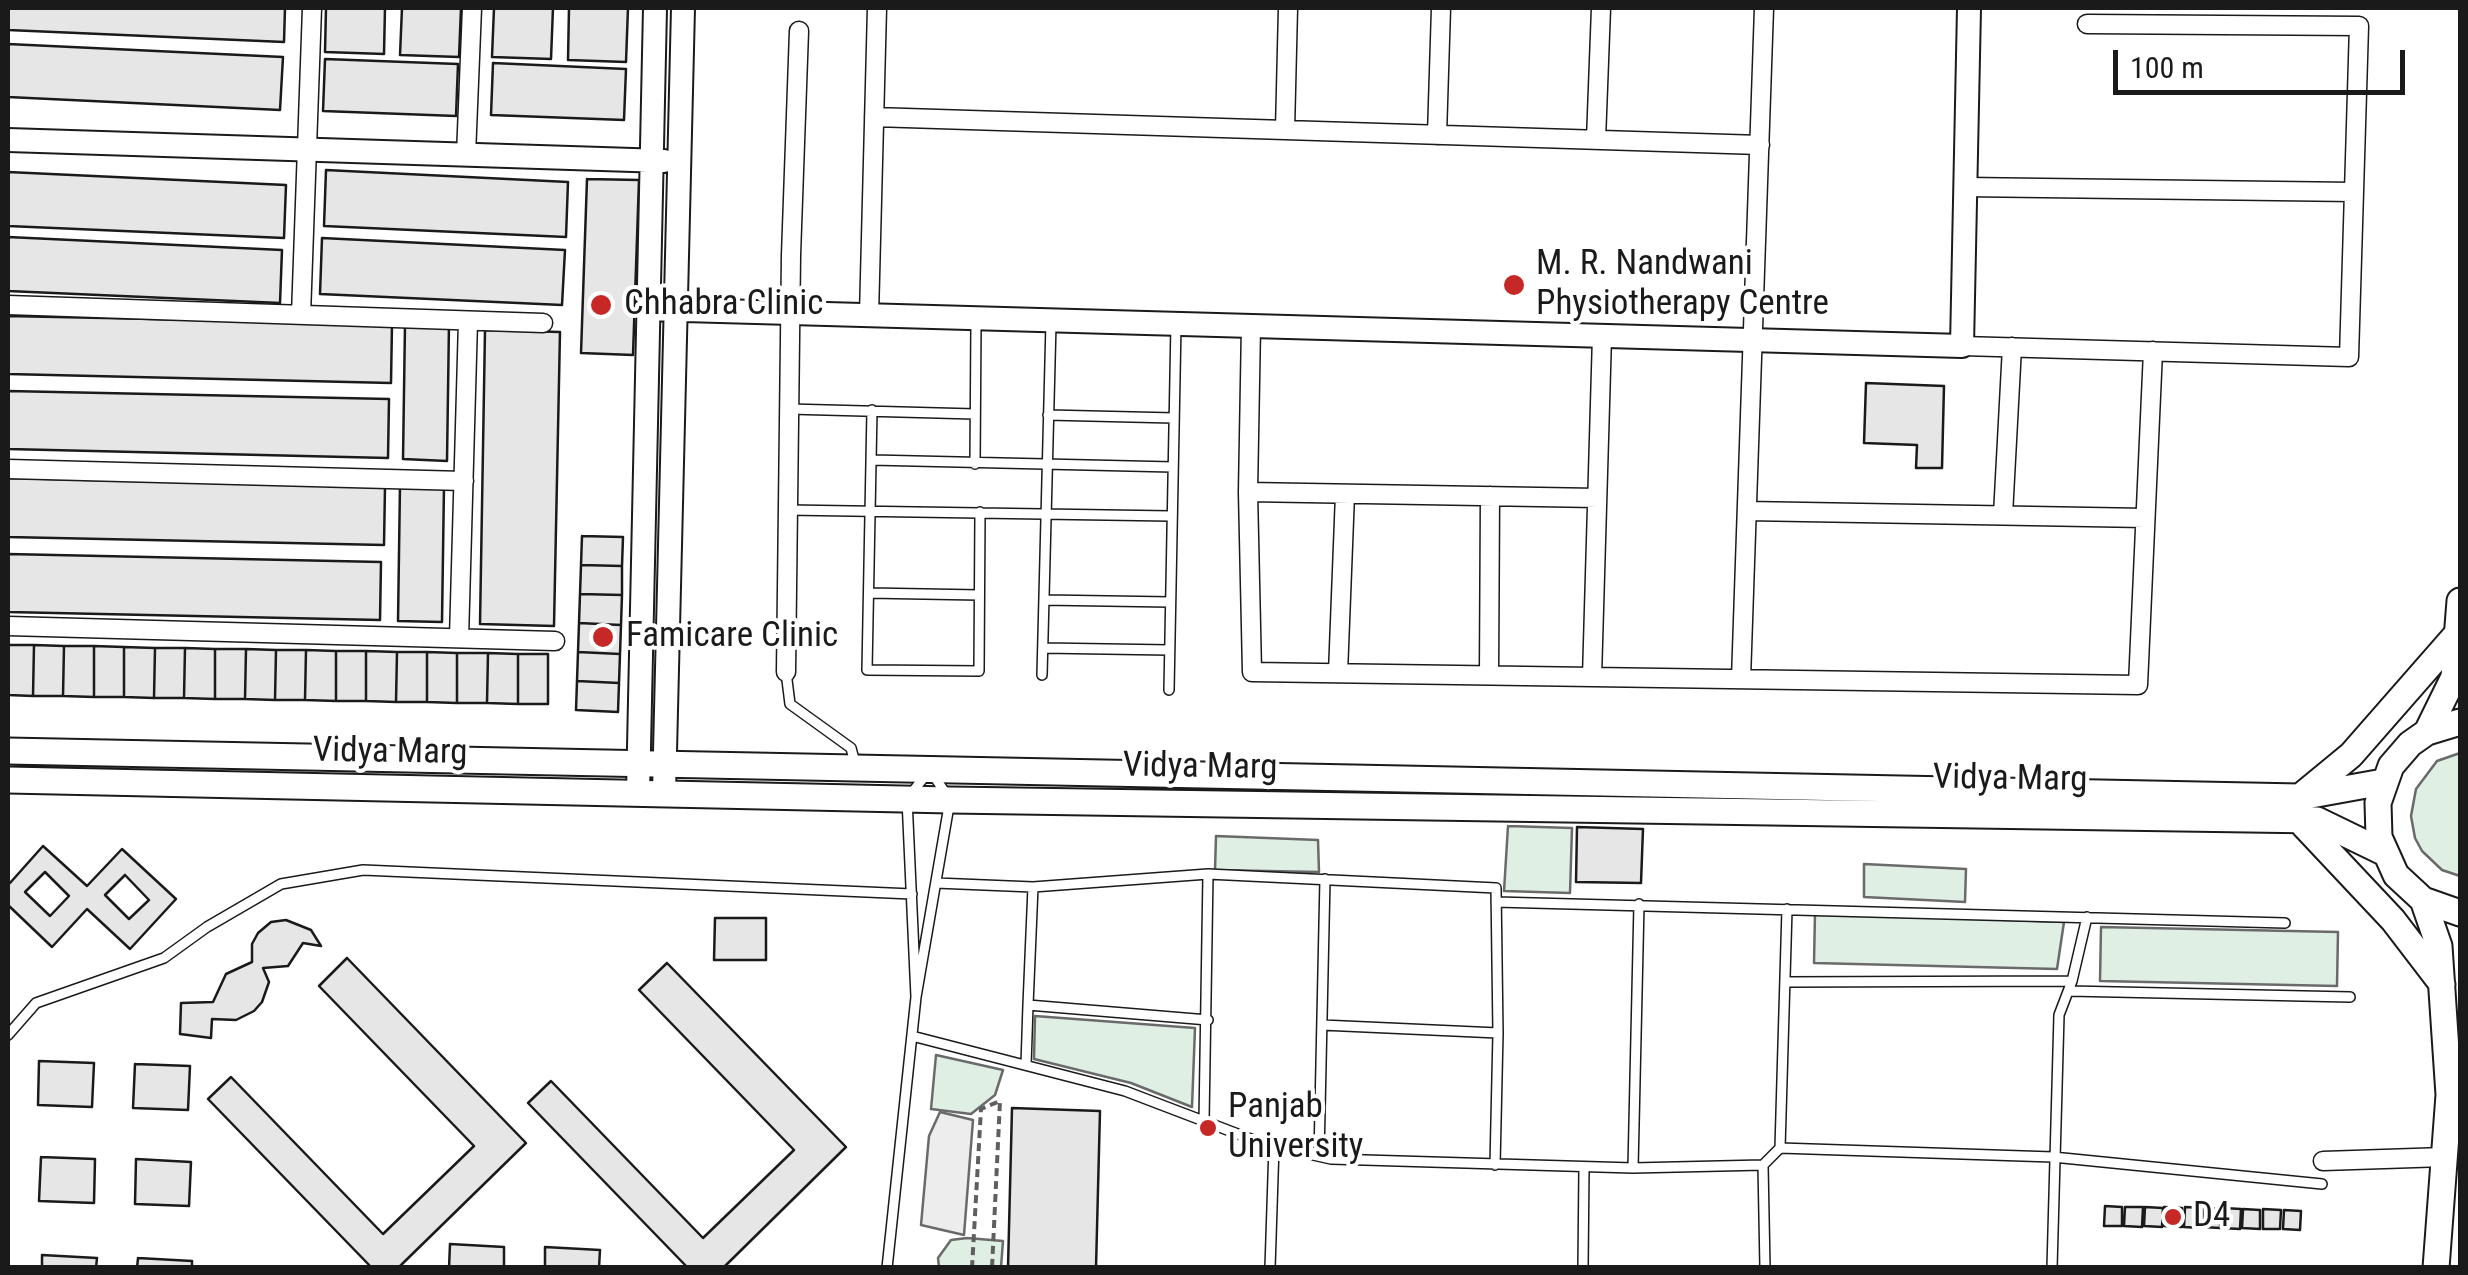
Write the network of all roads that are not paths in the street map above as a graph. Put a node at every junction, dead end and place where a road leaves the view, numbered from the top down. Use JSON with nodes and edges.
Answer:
{"nodes":[{"id":1,"x":312,"y":8,"type":"edge"},
{"id":2,"x":472,"y":8,"type":"edge"},
{"id":3,"x":656,"y":8,"type":"edge"},
{"id":4,"x":683,"y":8,"type":"edge"},
{"id":5,"x":877,"y":8,"type":"edge"},
{"id":6,"x":1288,"y":8,"type":"edge"},
{"id":7,"x":1441,"y":8,"type":"edge"},
{"id":8,"x":1600,"y":8,"type":"edge"},
{"id":9,"x":1764,"y":8,"type":"edge"},
{"id":10,"x":1969,"y":8,"type":"edge"},
{"id":11,"x":2087,"y":24,"type":"dead end"},
{"id":12,"x":799,"y":31,"type":"dead end"},
{"id":13,"x":874,"y":117,"type":"junction"},
{"id":14,"x":1285,"y":130,"type":"junction"},
{"id":15,"x":1437,"y":135,"type":"junction"},
{"id":16,"x":8,"y":140,"type":"edge"},
{"id":17,"x":1596,"y":140,"type":"junction"},
{"id":18,"x":1760,"y":146,"type":"junction"},
{"id":19,"x":307,"y":150,"type":"junction"},
{"id":20,"x":466,"y":154,"type":"junction"},
{"id":21,"x":652,"y":160,"type":"junction"},
{"id":22,"x":679,"y":162,"type":"junction"},
{"id":23,"x":1965,"y":187,"type":"junction"},
{"id":24,"x":2354,"y":192,"type":"junction"},
{"id":25,"x":8,"y":305,"type":"edge"},
{"id":26,"x":649,"y":309,"type":"junction"},
{"id":27,"x":676,"y":309,"type":"junction"},
{"id":28,"x":790,"y":313,"type":"junction"},
{"id":29,"x":301,"y":315,"type":"junction"},
{"id":30,"x":868,"y":315,"type":"junction"},
{"id":31,"x":976,"y":318,"type":"junction"},
{"id":32,"x":1051,"y":320,"type":"junction"},
{"id":33,"x":468,"y":321,"type":"junction"},
{"id":34,"x":543,"y":323,"type":"dead end"},
{"id":35,"x":1176,"y":324,"type":"junction"},
{"id":36,"x":1250,"y":326,"type":"junction"},
{"id":37,"x":1602,"y":336,"type":"junction"},
{"id":38,"x":1753,"y":340,"type":"junction"},
{"id":39,"x":1962,"y":346,"type":"junction"},
{"id":40,"x":2012,"y":348,"type":"junction"},
{"id":41,"x":2153,"y":351,"type":"junction"},
{"id":42,"x":789,"y":409,"type":"junction"},
{"id":43,"x":872,"y":410,"type":"junction"},
{"id":44,"x":976,"y":414,"type":"junction"},
{"id":45,"x":1048,"y":415,"type":"junction"},
{"id":46,"x":1174,"y":418,"type":"junction"},
{"id":47,"x":872,"y":460,"type":"junction"},
{"id":48,"x":974,"y":464,"type":"junction"},
{"id":49,"x":1047,"y":465,"type":"junction"},
{"id":50,"x":1172,"y":467,"type":"junction"},
{"id":51,"x":8,"y":469,"type":"edge"},
{"id":52,"x":464,"y":481,"type":"junction"},
{"id":53,"x":1248,"y":492,"type":"junction"},
{"id":54,"x":1345,"y":494,"type":"junction"},
{"id":55,"x":1490,"y":496,"type":"junction"},
{"id":56,"x":1597,"y":498,"type":"junction"},
{"id":57,"x":788,"y":510,"type":"junction"},
{"id":58,"x":871,"y":510,"type":"junction"},
{"id":59,"x":1747,"y":510,"type":"junction"},
{"id":60,"x":980,"y":512,"type":"junction"},
{"id":61,"x":1047,"y":514,"type":"junction"},
{"id":62,"x":2003,"y":515,"type":"junction"},
{"id":63,"x":1170,"y":516,"type":"junction"},
{"id":64,"x":2146,"y":518,"type":"junction"},
{"id":65,"x":869,"y":593,"type":"junction"},
{"id":66,"x":979,"y":596,"type":"junction"},
{"id":67,"x":1044,"y":600,"type":"junction"},
{"id":68,"x":2460,"y":601,"type":"edge"},
{"id":69,"x":1170,"y":602,"type":"junction"},
{"id":70,"x":8,"y":626,"type":"edge"},
{"id":71,"x":2458,"y":634,"type":"junction"},
{"id":72,"x":460,"y":638,"type":"junction"},
{"id":73,"x":555,"y":641,"type":"dead end"},
{"id":74,"x":1043,"y":648,"type":"junction"},
{"id":75,"x":1169,"y":650,"type":"junction"},
{"id":76,"x":786,"y":672,"type":"joint"},
{"id":77,"x":1338,"y":673,"type":"junction"},
{"id":78,"x":1042,"y":674,"type":"dead end"},
{"id":79,"x":1489,"y":675,"type":"junction"},
{"id":80,"x":1592,"y":676,"type":"junction"},
{"id":81,"x":1741,"y":679,"type":"junction"},
{"id":82,"x":1168,"y":690,"type":"dead end"},
{"id":83,"x":2460,"y":722,"type":"edge"},
{"id":84,"x":2427,"y":732,"type":"junction"},
{"id":85,"x":8,"y":751,"type":"edge"},
{"id":86,"x":651,"y":764,"type":"junction"},
{"id":87,"x":856,"y":768,"type":"junction"},
{"id":88,"x":930,"y":769,"type":"junction"},
{"id":89,"x":8,"y":780,"type":"edge"},
{"id":90,"x":2384,"y":782,"type":"junction"},
{"id":91,"x":651,"y":793,"type":"junction"},
{"id":92,"x":908,"y":798,"type":"junction"},
{"id":93,"x":950,"y":800,"type":"junction"},
{"id":94,"x":2299,"y":808,"type":"junction"},
{"id":95,"x":2384,"y":852,"type":"junction"},
{"id":96,"x":1208,"y":874,"type":"junction"},
{"id":97,"x":1325,"y":879,"type":"junction"},
{"id":98,"x":936,"y":884,"type":"junction"},
{"id":99,"x":1033,"y":886,"type":"junction"},
{"id":100,"x":912,"y":894,"type":"junction"},
{"id":101,"x":2423,"y":900,"type":"junction"},
{"id":102,"x":1496,"y":902,"type":"junction"},
{"id":103,"x":1639,"y":904,"type":"junction"},
{"id":104,"x":1787,"y":909,"type":"junction"},
{"id":105,"x":2460,"y":914,"type":"edge"},
{"id":106,"x":2086,"y":918,"type":"junction"},
{"id":107,"x":2284,"y":923,"type":"dead end"},
{"id":108,"x":1785,"y":982,"type":"junction"},
{"id":109,"x":2442,"y":984,"type":"junction"},
{"id":110,"x":2071,"y":986,"type":"junction"},
{"id":111,"x":916,"y":996,"type":"junction"},
{"id":112,"x":2350,"y":998,"type":"dead end"},
{"id":113,"x":1028,"y":1005,"type":"junction"},
{"id":114,"x":1208,"y":1020,"type":"junction"},
{"id":115,"x":1322,"y":1025,"type":"junction"},
{"id":116,"x":1498,"y":1033,"type":"junction"},
{"id":117,"x":8,"y":1035,"type":"edge"},
{"id":118,"x":912,"y":1036,"type":"junction"},
{"id":119,"x":1026,"y":1065,"type":"junction"},
{"id":120,"x":1204,"y":1121,"type":"junction"},
{"id":121,"x":1274,"y":1146,"type":"junction"},
{"id":122,"x":1780,"y":1148,"type":"junction"},
{"id":123,"x":1319,"y":1156,"type":"junction"},
{"id":124,"x":2053,"y":1157,"type":"junction"},
{"id":125,"x":2444,"y":1157,"type":"junction"},
{"id":126,"x":2323,"y":1161,"type":"dead end"},
{"id":127,"x":1496,"y":1165,"type":"junction"},
{"id":128,"x":1763,"y":1165,"type":"junction"},
{"id":129,"x":1584,"y":1167,"type":"junction"},
{"id":130,"x":1633,"y":1168,"type":"junction"},
{"id":131,"x":2322,"y":1184,"type":"dead end"},
{"id":132,"x":887,"y":1268,"type":"edge"},
{"id":133,"x":1270,"y":1268,"type":"edge"},
{"id":134,"x":1582,"y":1268,"type":"edge"},
{"id":135,"x":1765,"y":1268,"type":"edge"},
{"id":136,"x":2052,"y":1268,"type":"edge"},
{"id":137,"x":2436,"y":1268,"type":"edge"}],
"edges":[{"from":1,"to":19,"type":"street"},
{"from":2,"to":20,"type":"street"},
{"from":3,"to":21,"type":"street"},
{"from":4,"to":22,"type":"street"},
{"from":5,"to":13,"type":"street"},
{"from":6,"to":14,"type":"street"},
{"from":7,"to":15,"type":"street"},
{"from":8,"to":17,"type":"street"},
{"from":9,"to":18,"type":"street"},
{"from":10,"to":23,"type":"street"},
{"from":11,"to":24,"type":"street"},
{"from":12,"to":28,"type":"street"},
{"from":13,"to":14,"type":"street"},
{"from":13,"to":30,"type":"street"},
{"from":14,"to":15,"type":"street"},
{"from":15,"to":17,"type":"street"},
{"from":16,"to":19,"type":"street"},
{"from":17,"to":18,"type":"street"},
{"from":18,"to":38,"type":"street"},
{"from":19,"to":20,"type":"street"},
{"from":19,"to":29,"type":"street"},
{"from":20,"to":21,"type":"street"},
{"from":21,"to":22,"type":"street"},
{"from":21,"to":26,"type":"street"},
{"from":22,"to":27,"type":"street"},
{"from":23,"to":24,"type":"street"},
{"from":23,"to":39,"type":"street"},
{"from":24,"to":41,"type":"street"},
{"from":25,"to":29,"type":"street"},
{"from":26,"to":27,"type":"street"},
{"from":26,"to":86,"type":"street"},
{"from":27,"to":28,"type":"street"},
{"from":27,"to":86,"type":"street"},
{"from":28,"to":30,"type":"street"},
{"from":28,"to":42,"type":"street"},
{"from":29,"to":33,"type":"street"},
{"from":30,"to":31,"type":"street"},
{"from":31,"to":32,"type":"street"},
{"from":31,"to":44,"type":"lane"},
{"from":32,"to":35,"type":"street"},
{"from":32,"to":45,"type":"lane"},
{"from":33,"to":34,"type":"street"},
{"from":33,"to":52,"type":"street"},
{"from":35,"to":36,"type":"street"},
{"from":35,"to":46,"type":"lane"},
{"from":36,"to":37,"type":"street"},
{"from":36,"to":53,"type":"street"},
{"from":37,"to":38,"type":"street"},
{"from":37,"to":56,"type":"street"},
{"from":38,"to":39,"type":"street"},
{"from":38,"to":59,"type":"street"},
{"from":39,"to":40,"type":"street"},
{"from":40,"to":41,"type":"street"},
{"from":40,"to":62,"type":"street"},
{"from":41,"to":64,"type":"street"},
{"from":42,"to":43,"type":"lane"},
{"from":42,"to":57,"type":"street"},
{"from":43,"to":44,"type":"lane"},
{"from":43,"to":47,"type":"lane"},
{"from":44,"to":48,"type":"lane"},
{"from":45,"to":46,"type":"lane"},
{"from":45,"to":49,"type":"lane"},
{"from":46,"to":50,"type":"lane"},
{"from":47,"to":48,"type":"lane"},
{"from":47,"to":58,"type":"lane"},
{"from":48,"to":49,"type":"lane"},
{"from":49,"to":50,"type":"lane"},
{"from":49,"to":61,"type":"lane"},
{"from":50,"to":63,"type":"lane"},
{"from":51,"to":52,"type":"street"},
{"from":52,"to":72,"type":"street"},
{"from":53,"to":54,"type":"street"},
{"from":53,"to":77,"type":"street"},
{"from":54,"to":55,"type":"street"},
{"from":54,"to":77,"type":"street"},
{"from":55,"to":56,"type":"street"},
{"from":55,"to":79,"type":"street"},
{"from":56,"to":80,"type":"street"},
{"from":57,"to":58,"type":"lane"},
{"from":57,"to":76,"type":"street"},
{"from":58,"to":60,"type":"lane"},
{"from":58,"to":65,"type":"lane"},
{"from":59,"to":62,"type":"street"},
{"from":59,"to":81,"type":"street"},
{"from":60,"to":61,"type":"lane"},
{"from":60,"to":66,"type":"lane"},
{"from":61,"to":63,"type":"lane"},
{"from":61,"to":67,"type":"lane"},
{"from":62,"to":64,"type":"street"},
{"from":63,"to":69,"type":"lane"},
{"from":64,"to":81,"type":"street"},
{"from":65,"to":66,"type":"lane"},
{"from":65,"to":66,"type":"lane"},
{"from":67,"to":69,"type":"lane"},
{"from":67,"to":74,"type":"lane"},
{"from":68,"to":71,"type":"main road"},
{"from":69,"to":75,"type":"lane"},
{"from":70,"to":72,"type":"street"},
{"from":71,"to":84,"type":"main road"},
{"from":71,"to":94,"type":"main road"},
{"from":72,"to":73,"type":"street"},
{"from":74,"to":75,"type":"lane"},
{"from":74,"to":78,"type":"lane"},
{"from":75,"to":82,"type":"lane"},
{"from":76,"to":87,"type":"lane"},
{"from":77,"to":79,"type":"street"},
{"from":79,"to":80,"type":"street"},
{"from":80,"to":81,"type":"street"},
{"from":83,"to":84,"type":"main road"},
{"from":84,"to":90,"type":"main road"},
{"from":85,"to":86,"type":"main road","name":"Vidya Marg"},
{"from":86,"to":87,"type":"main road","name":"Vidya Marg"},
{"from":86,"to":91,"type":"street"},
{"from":87,"to":88,"type":"main road","name":"Vidya Marg"},
{"from":88,"to":92,"type":"lane"},
{"from":88,"to":93,"type":"lane"},
{"from":88,"to":94,"type":"main road","name":"Vidya Marg"},
{"from":89,"to":91,"type":"main road","name":"Vidya Marg"},
{"from":90,"to":94,"type":"main road","name":"Vidya Marg"},
{"from":90,"to":95,"type":"main road"},
{"from":91,"to":92,"type":"main road","name":"Vidya Marg"},
{"from":92,"to":93,"type":"main road","name":"Vidya Marg"},
{"from":92,"to":100,"type":"lane"},
{"from":93,"to":94,"type":"main road","name":"Vidya Marg"},
{"from":93,"to":98,"type":"lane"},
{"from":94,"to":95,"type":"main road","name":"Vidya Marg"},
{"from":94,"to":109,"type":"main road"},
{"from":95,"to":101,"type":"main road"},
{"from":96,"to":97,"type":"lane"},
{"from":96,"to":99,"type":"lane"},
{"from":96,"to":114,"type":"lane"},
{"from":97,"to":102,"type":"lane"},
{"from":97,"to":115,"type":"lane"},
{"from":98,"to":99,"type":"lane"},
{"from":98,"to":111,"type":"lane"},
{"from":99,"to":113,"type":"lane"},
{"from":100,"to":111,"type":"lane"},
{"from":100,"to":117,"type":"lane"},
{"from":101,"to":105,"type":"main road"},
{"from":101,"to":109,"type":"main road"},
{"from":102,"to":103,"type":"lane"},
{"from":102,"to":116,"type":"lane"},
{"from":103,"to":104,"type":"lane"},
{"from":103,"to":130,"type":"lane"},
{"from":104,"to":106,"type":"lane"},
{"from":104,"to":108,"type":"lane"},
{"from":106,"to":107,"type":"lane"},
{"from":106,"to":110,"type":"lane"},
{"from":108,"to":110,"type":"lane"},
{"from":108,"to":122,"type":"lane"},
{"from":109,"to":125,"type":"main road"},
{"from":110,"to":112,"type":"lane"},
{"from":110,"to":124,"type":"lane"},
{"from":111,"to":118,"type":"lane"},
{"from":113,"to":114,"type":"lane"},
{"from":113,"to":119,"type":"lane"},
{"from":114,"to":120,"type":"lane"},
{"from":115,"to":116,"type":"lane"},
{"from":115,"to":123,"type":"lane"},
{"from":116,"to":127,"type":"lane"},
{"from":118,"to":119,"type":"lane"},
{"from":118,"to":132,"type":"lane"},
{"from":119,"to":120,"type":"lane"},
{"from":120,"to":121,"type":"lane"},
{"from":121,"to":123,"type":"lane"},
{"from":121,"to":133,"type":"lane"},
{"from":122,"to":124,"type":"lane"},
{"from":122,"to":128,"type":"lane"},
{"from":123,"to":127,"type":"lane"},
{"from":124,"to":131,"type":"lane"},
{"from":124,"to":136,"type":"lane"},
{"from":125,"to":126,"type":"street"},
{"from":125,"to":137,"type":"main road"},
{"from":127,"to":129,"type":"lane"},
{"from":128,"to":130,"type":"lane"},
{"from":128,"to":135,"type":"lane"},
{"from":129,"to":130,"type":"lane"},
{"from":129,"to":134,"type":"lane"}]}
